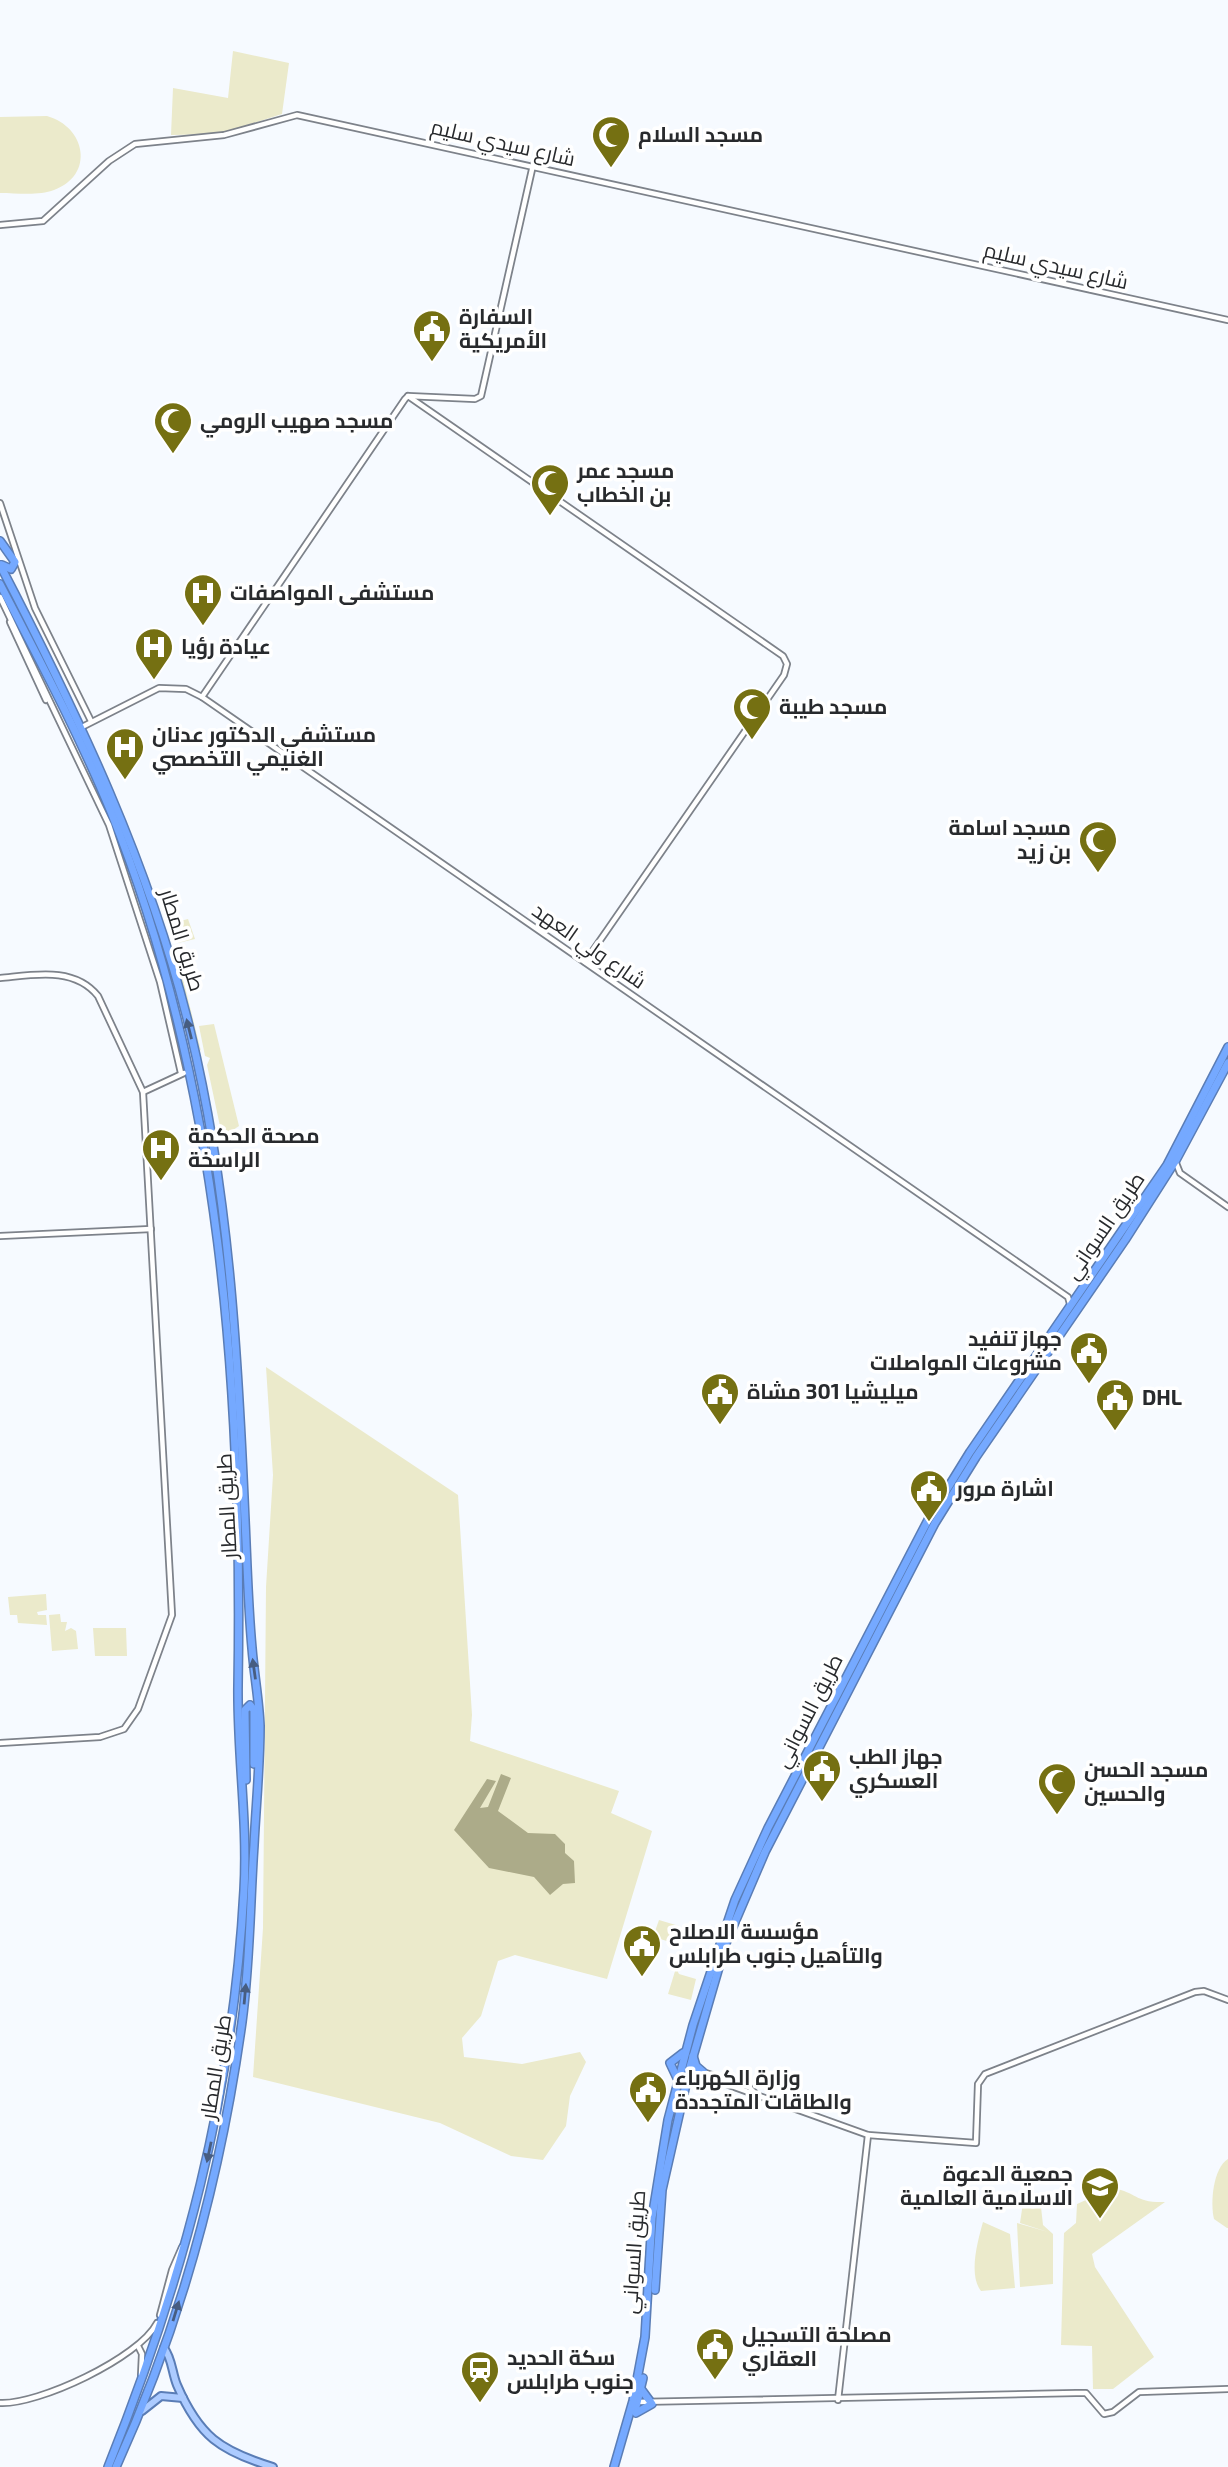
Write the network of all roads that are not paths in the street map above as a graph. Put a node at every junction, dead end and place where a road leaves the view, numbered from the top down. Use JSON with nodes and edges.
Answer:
{"nodes":[{"id":1,"x":533,"y":165,"type":"junction"},
{"id":2,"x":0,"y":225,"type":"edge"},
{"id":3,"x":1228,"y":320,"type":"edge"},
{"id":4,"x":408,"y":396,"type":"junction"},
{"id":5,"x":0,"y":503,"type":"edge"},
{"id":6,"x":0,"y":541,"type":"edge"},
{"id":7,"x":15,"y":555,"type":"junction"},
{"id":8,"x":0,"y":564,"type":"edge"},
{"id":9,"x":0,"y":584,"type":"edge"},
{"id":10,"x":0,"y":600,"type":"edge"},
{"id":11,"x":202,"y":697,"type":"junction"},
{"id":12,"x":90,"y":721,"type":"junction"},
{"id":13,"x":82,"y":727,"type":"junction"},
{"id":14,"x":84,"y":751,"type":"junction"},
{"id":15,"x":84,"y":774,"type":"junction"},
{"id":16,"x":108,"y":805,"type":"junction"},
{"id":17,"x":585,"y":962,"type":"junction"},
{"id":18,"x":0,"y":978,"type":"edge"},
{"id":19,"x":1228,"y":1047,"type":"edge"},
{"id":20,"x":1228,"y":1063,"type":"edge"},
{"id":21,"x":190,"y":1070,"type":"junction"},
{"id":22,"x":181,"y":1073,"type":"junction"},
{"id":23,"x":143,"y":1092,"type":"junction"},
{"id":24,"x":1176,"y":1160,"type":"junction"},
{"id":25,"x":1180,"y":1173,"type":"junction"},
{"id":26,"x":1166,"y":1175,"type":"junction"},
{"id":27,"x":1228,"y":1206,"type":"edge"},
{"id":28,"x":151,"y":1228,"type":"junction"},
{"id":29,"x":0,"y":1236,"type":"edge"},
{"id":30,"x":1080,"y":1294,"type":"junction"},
{"id":31,"x":1066,"y":1297,"type":"junction"},
{"id":32,"x":1071,"y":1308,"type":"junction"},
{"id":33,"x":929,"y":1526,"type":"junction"},
{"id":34,"x":0,"y":1743,"type":"edge"},
{"id":35,"x":254,"y":1842,"type":"junction"},
{"id":36,"x":245,"y":1857,"type":"junction"},
{"id":37,"x":1228,"y":2000,"type":"edge"},
{"id":38,"x":690,"y":2051,"type":"junction"},
{"id":39,"x":685,"y":2068,"type":"junction"},
{"id":40,"x":703,"y":2074,"type":"junction"},
{"id":41,"x":677,"y":2083,"type":"junction"},
{"id":42,"x":685,"y":2088,"type":"junction"},
{"id":43,"x":868,"y":2135,"type":"junction"},
{"id":44,"x":188,"y":2240,"type":"junction"},
{"id":45,"x":138,"y":2346,"type":"junction"},
{"id":46,"x":164,"y":2348,"type":"junction"},
{"id":47,"x":141,"y":2386,"type":"junction"},
{"id":48,"x":641,"y":2389,"type":"junction"},
{"id":49,"x":1228,"y":2389,"type":"edge"},
{"id":50,"x":183,"y":2398,"type":"junction"},
{"id":51,"x":838,"y":2400,"type":"junction"},
{"id":52,"x":635,"y":2402,"type":"junction"},
{"id":53,"x":0,"y":2403,"type":"edge"},
{"id":54,"x":652,"y":2404,"type":"junction"},
{"id":55,"x":138,"y":2415,"type":"junction"},
{"id":56,"x":634,"y":2417,"type":"junction"},
{"id":57,"x":117,"y":2463,"type":"edge"},
{"id":58,"x":106,"y":2467,"type":"edge"},
{"id":59,"x":273,"y":2467,"type":"edge"},
{"id":60,"x":616,"y":2467,"type":"edge"}],
"edges":[{"from":1,"to":2,"type":"street","name":"شارع سيدي سليم"},
{"from":1,"to":3,"type":"street","name":"شارع سيدي سليم"},
{"from":1,"to":4,"type":"street"},
{"from":4,"to":11,"type":"street"},
{"from":4,"to":17,"type":"street"},
{"from":5,"to":7,"type":"street"},
{"from":6,"to":7,"type":"highway"},
{"from":7,"to":8,"type":"highway"},
{"from":7,"to":12,"type":"street"},
{"from":8,"to":13,"type":"highway","name":"طريق المطار"},
{"from":9,"to":14,"type":"highway","name":"طريق المطار"},
{"from":10,"to":15,"type":"street"},
{"from":11,"to":12,"type":"street","name":"شارع ولي العهد"},
{"from":11,"to":17,"type":"street","name":"شارع ولي العهد"},
{"from":12,"to":13,"type":"street","name":"شارع ولي العهد"},
{"from":35,"to":13,"type":"highway","name":"طريق المطار","one_way":true},
{"from":14,"to":15,"type":"highway"},
{"from":14,"to":16,"type":"highway","name":"طريق المطار"},
{"from":15,"to":16,"type":"highway"},
{"from":15,"to":22,"type":"street"},
{"from":16,"to":21,"type":"highway","name":"طريق المطار"},
{"from":17,"to":31,"type":"street","name":"شارع ولي العهد"},
{"from":18,"to":23,"type":"street"},
{"from":19,"to":30,"type":"highway","name":"طريق السواني"},
{"from":20,"to":24,"type":"highway","name":"طريق السواني"},
{"from":21,"to":22,"type":"street"},
{"from":21,"to":36,"type":"highway","name":"طريق المطار"},
{"from":22,"to":23,"type":"street"},
{"from":23,"to":28,"type":"street"},
{"from":24,"to":25,"type":"street"},
{"from":24,"to":26,"type":"highway","name":"طريق السواني"},
{"from":25,"to":26,"type":"street"},
{"from":25,"to":27,"type":"street"},
{"from":26,"to":33,"type":"highway","name":"طريق السواني"},
{"from":28,"to":29,"type":"street"},
{"from":28,"to":34,"type":"street"},
{"from":30,"to":31,"type":"street"},
{"from":30,"to":32,"type":"highway","name":"طريق السواني"},
{"from":31,"to":32,"type":"street"},
{"from":32,"to":33,"type":"highway","name":"طريق السواني"},
{"from":33,"to":38,"type":"highway","name":"طريق السواني"},
{"from":35,"to":36,"type":"highway"},
{"from":46,"to":35,"type":"highway","name":"طريق المطار","one_way":true},
{"from":36,"to":44,"type":"highway","name":"طريق المطار","one_way":true},
{"from":37,"to":43,"type":"street"},
{"from":38,"to":39,"type":"highway","name":"طريق السواني"},
{"from":38,"to":40,"type":"highway"},
{"from":38,"to":41,"type":"highway"},
{"from":39,"to":40,"type":"street"},
{"from":39,"to":41,"type":"highway","name":"طريق السواني"},
{"from":39,"to":42,"type":"highway","name":"طريق السواني"},
{"from":40,"to":42,"type":"highway"},
{"from":40,"to":43,"type":"street"},
{"from":41,"to":52,"type":"highway","name":"طريق السواني"},
{"from":42,"to":48,"type":"highway","name":"طريق السواني"},
{"from":43,"to":51,"type":"street"},
{"from":44,"to":45,"type":"street"},
{"from":44,"to":47,"type":"highway","name":"طريق المطار"},
{"from":45,"to":47,"type":"street"},
{"from":45,"to":53,"type":"street"},
{"from":46,"to":50,"type":"main road"},
{"from":46,"to":55,"type":"highway","name":"طريق المطار"},
{"from":47,"to":57,"type":"highway","name":"طريق المطار"},
{"from":48,"to":52,"type":"highway","name":"طريق السواني"},
{"from":48,"to":54,"type":"highway"},
{"from":49,"to":51,"type":"street"},
{"from":50,"to":55,"type":"main road"},
{"from":50,"to":59,"type":"main road"},
{"from":51,"to":54,"type":"street"},
{"from":52,"to":54,"type":"street"},
{"from":52,"to":56,"type":"highway","name":"طريق السواني"},
{"from":52,"to":60,"type":"highway","name":"طريق السواني"},
{"from":54,"to":56,"type":"highway"},
{"from":55,"to":57,"type":"highway","name":"طريق المطار"},
{"from":56,"to":60,"type":"highway","name":"طريق السواني"},
{"from":57,"to":58,"type":"highway","name":"طريق المطار"}]}
